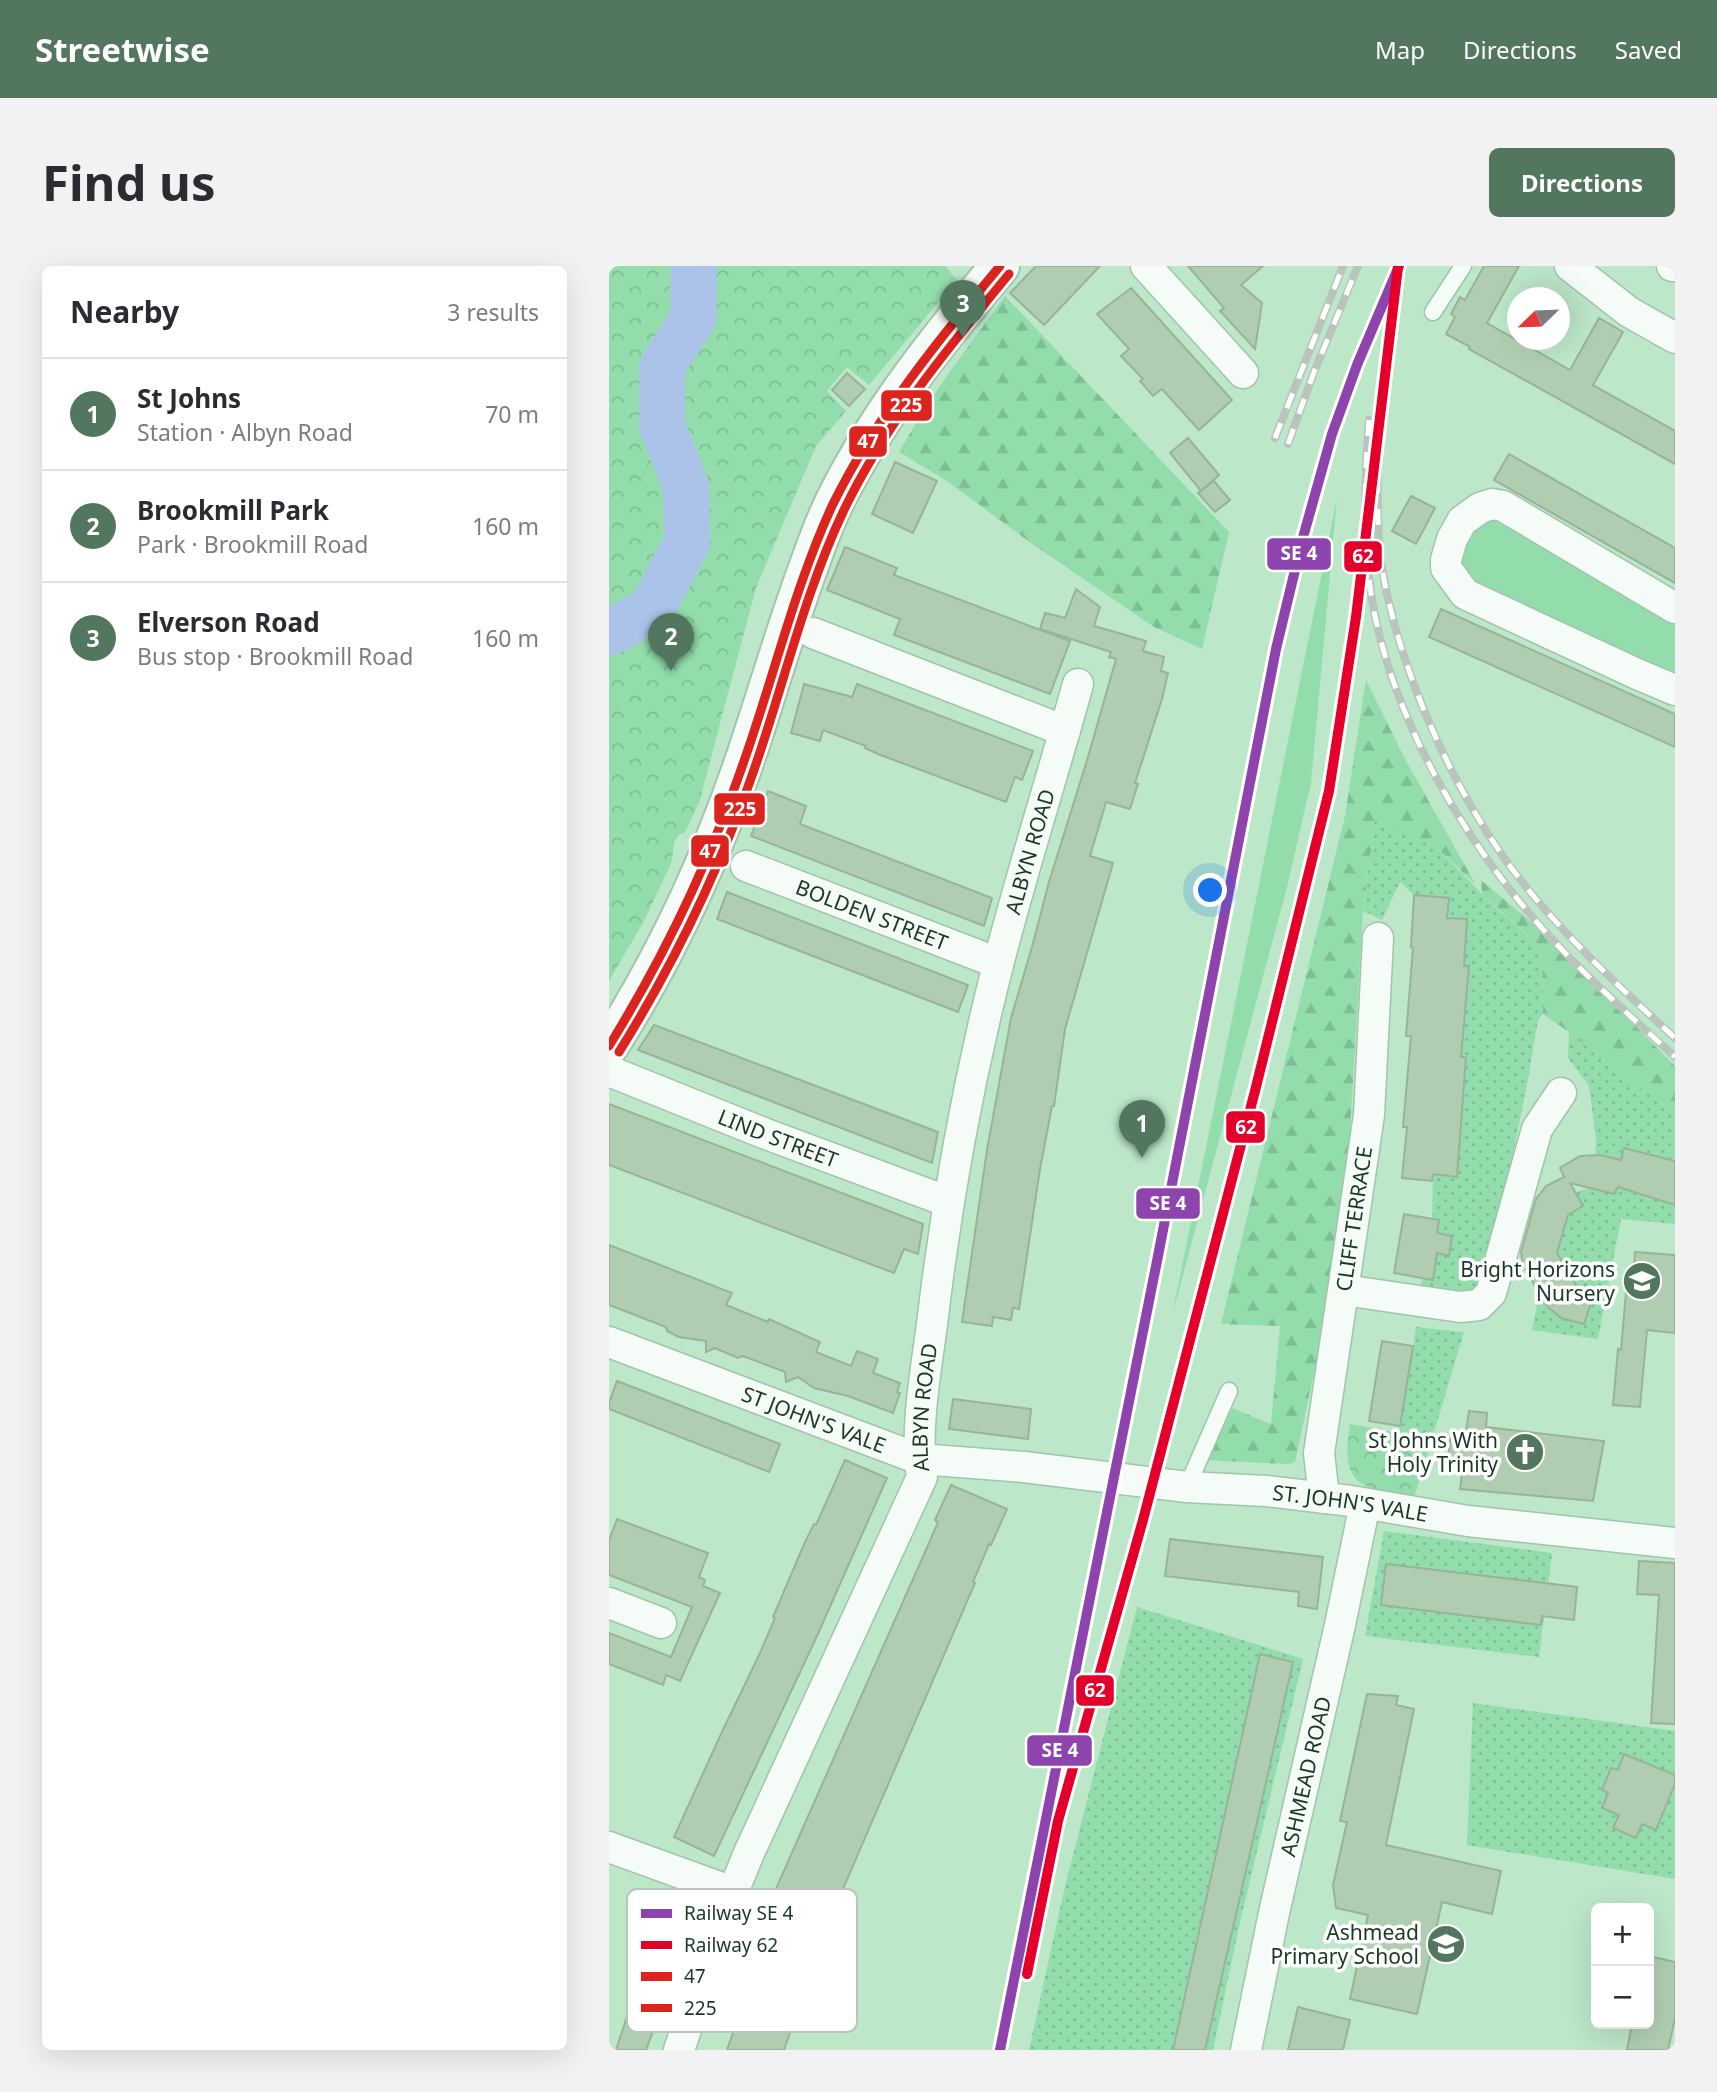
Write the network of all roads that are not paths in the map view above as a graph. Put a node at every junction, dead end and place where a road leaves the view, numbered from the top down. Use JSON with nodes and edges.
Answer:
{"nodes":[{"id":1,"x":1000,"y":266,"type":"edge"},
{"id":2,"x":1146,"y":266,"type":"edge"},
{"id":3,"x":1463,"y":266,"type":"edge"},
{"id":4,"x":1582,"y":269,"type":"edge"},
{"id":5,"x":1433,"y":312,"type":"dead end"},
{"id":6,"x":1675,"y":338,"type":"edge"},
{"id":7,"x":1243,"y":373,"type":"dead end"},
{"id":8,"x":1675,"y":608,"type":"edge"},
{"id":9,"x":813,"y":633,"type":"dead end"},
{"id":10,"x":1079,"y":684,"type":"dead end"},
{"id":11,"x":1675,"y":690,"type":"edge"},
{"id":12,"x":1065,"y":732,"type":"junction"},
{"id":13,"x":746,"y":866,"type":"dead end"},
{"id":14,"x":1378,"y":938,"type":"dead end"},
{"id":15,"x":998,"y":963,"type":"junction"},
{"id":16,"x":609,"y":1046,"type":"edge"},
{"id":17,"x":609,"y":1072,"type":"edge"},
{"id":18,"x":1561,"y":1093,"type":"dead end"},
{"id":19,"x":949,"y":1202,"type":"junction"},
{"id":20,"x":1344,"y":1290,"type":"junction"},
{"id":21,"x":609,"y":1342,"type":"edge"},
{"id":22,"x":1229,"y":1391,"type":"dead end"},
{"id":23,"x":919,"y":1459,"type":"junction"},
{"id":24,"x":1024,"y":1467,"type":"joint"},
{"id":25,"x":1187,"y":1487,"type":"junction"},
{"id":26,"x":1324,"y":1497,"type":"junction"},
{"id":27,"x":1365,"y":1504,"type":"junction"},
{"id":28,"x":1675,"y":1543,"type":"edge"},
{"id":29,"x":609,"y":1603,"type":"edge"},
{"id":30,"x":661,"y":1623,"type":"dead end"},
{"id":31,"x":609,"y":1847,"type":"edge"},
{"id":32,"x":725,"y":1889,"type":"edge"},
{"id":33,"x":734,"y":1889,"type":"edge"},
{"id":34,"x":685,"y":2032,"type":"edge"},
{"id":35,"x":679,"y":2050,"type":"edge"},
{"id":36,"x":1246,"y":2050,"type":"edge"}],
"edges":[{"from":1,"to":16,"type":"main road"},
{"from":2,"to":7,"type":"street"},
{"from":3,"to":5,"type":"lane"},
{"from":4,"to":6,"type":"street"},
{"from":8,"to":11,"type":"street"},
{"from":9,"to":12,"type":"street"},
{"from":10,"to":12,"type":"street","name":"ALBYN ROAD"},
{"from":12,"to":15,"type":"street","name":"ALBYN ROAD"},
{"from":13,"to":15,"type":"street","name":"BOLDEN STREET"},
{"from":14,"to":20,"type":"street","name":"CLIFF TERRACE"},
{"from":15,"to":19,"type":"street","name":"ALBYN ROAD"},
{"from":17,"to":19,"type":"street","name":"LIND STREET"},
{"from":18,"to":20,"type":"street"},
{"from":19,"to":23,"type":"street","name":"ALBYN ROAD"},
{"from":20,"to":26,"type":"street","name":"CLIFF TERRACE"},
{"from":21,"to":23,"type":"street","name":"ST JOHN'S VALE"},
{"from":22,"to":25,"type":"lane"},
{"from":23,"to":24,"type":"street","name":"ST JOHN'S VALE"},
{"from":23,"to":33,"type":"street","name":"ALBYN ROAD"},
{"from":24,"to":25,"type":"street","name":"ST. JOHN'S VALE"},
{"from":25,"to":26,"type":"street","name":"ST. JOHN'S VALE"},
{"from":26,"to":27,"type":"street","name":"ST. JOHN'S VALE"},
{"from":27,"to":28,"type":"street","name":"ST. JOHN'S VALE"},
{"from":27,"to":36,"type":"street","name":"ASHMEAD ROAD"},
{"from":29,"to":30,"type":"street"},
{"from":31,"to":32,"type":"street"},
{"from":34,"to":35,"type":"street","name":"ALBYN ROAD"}]}
